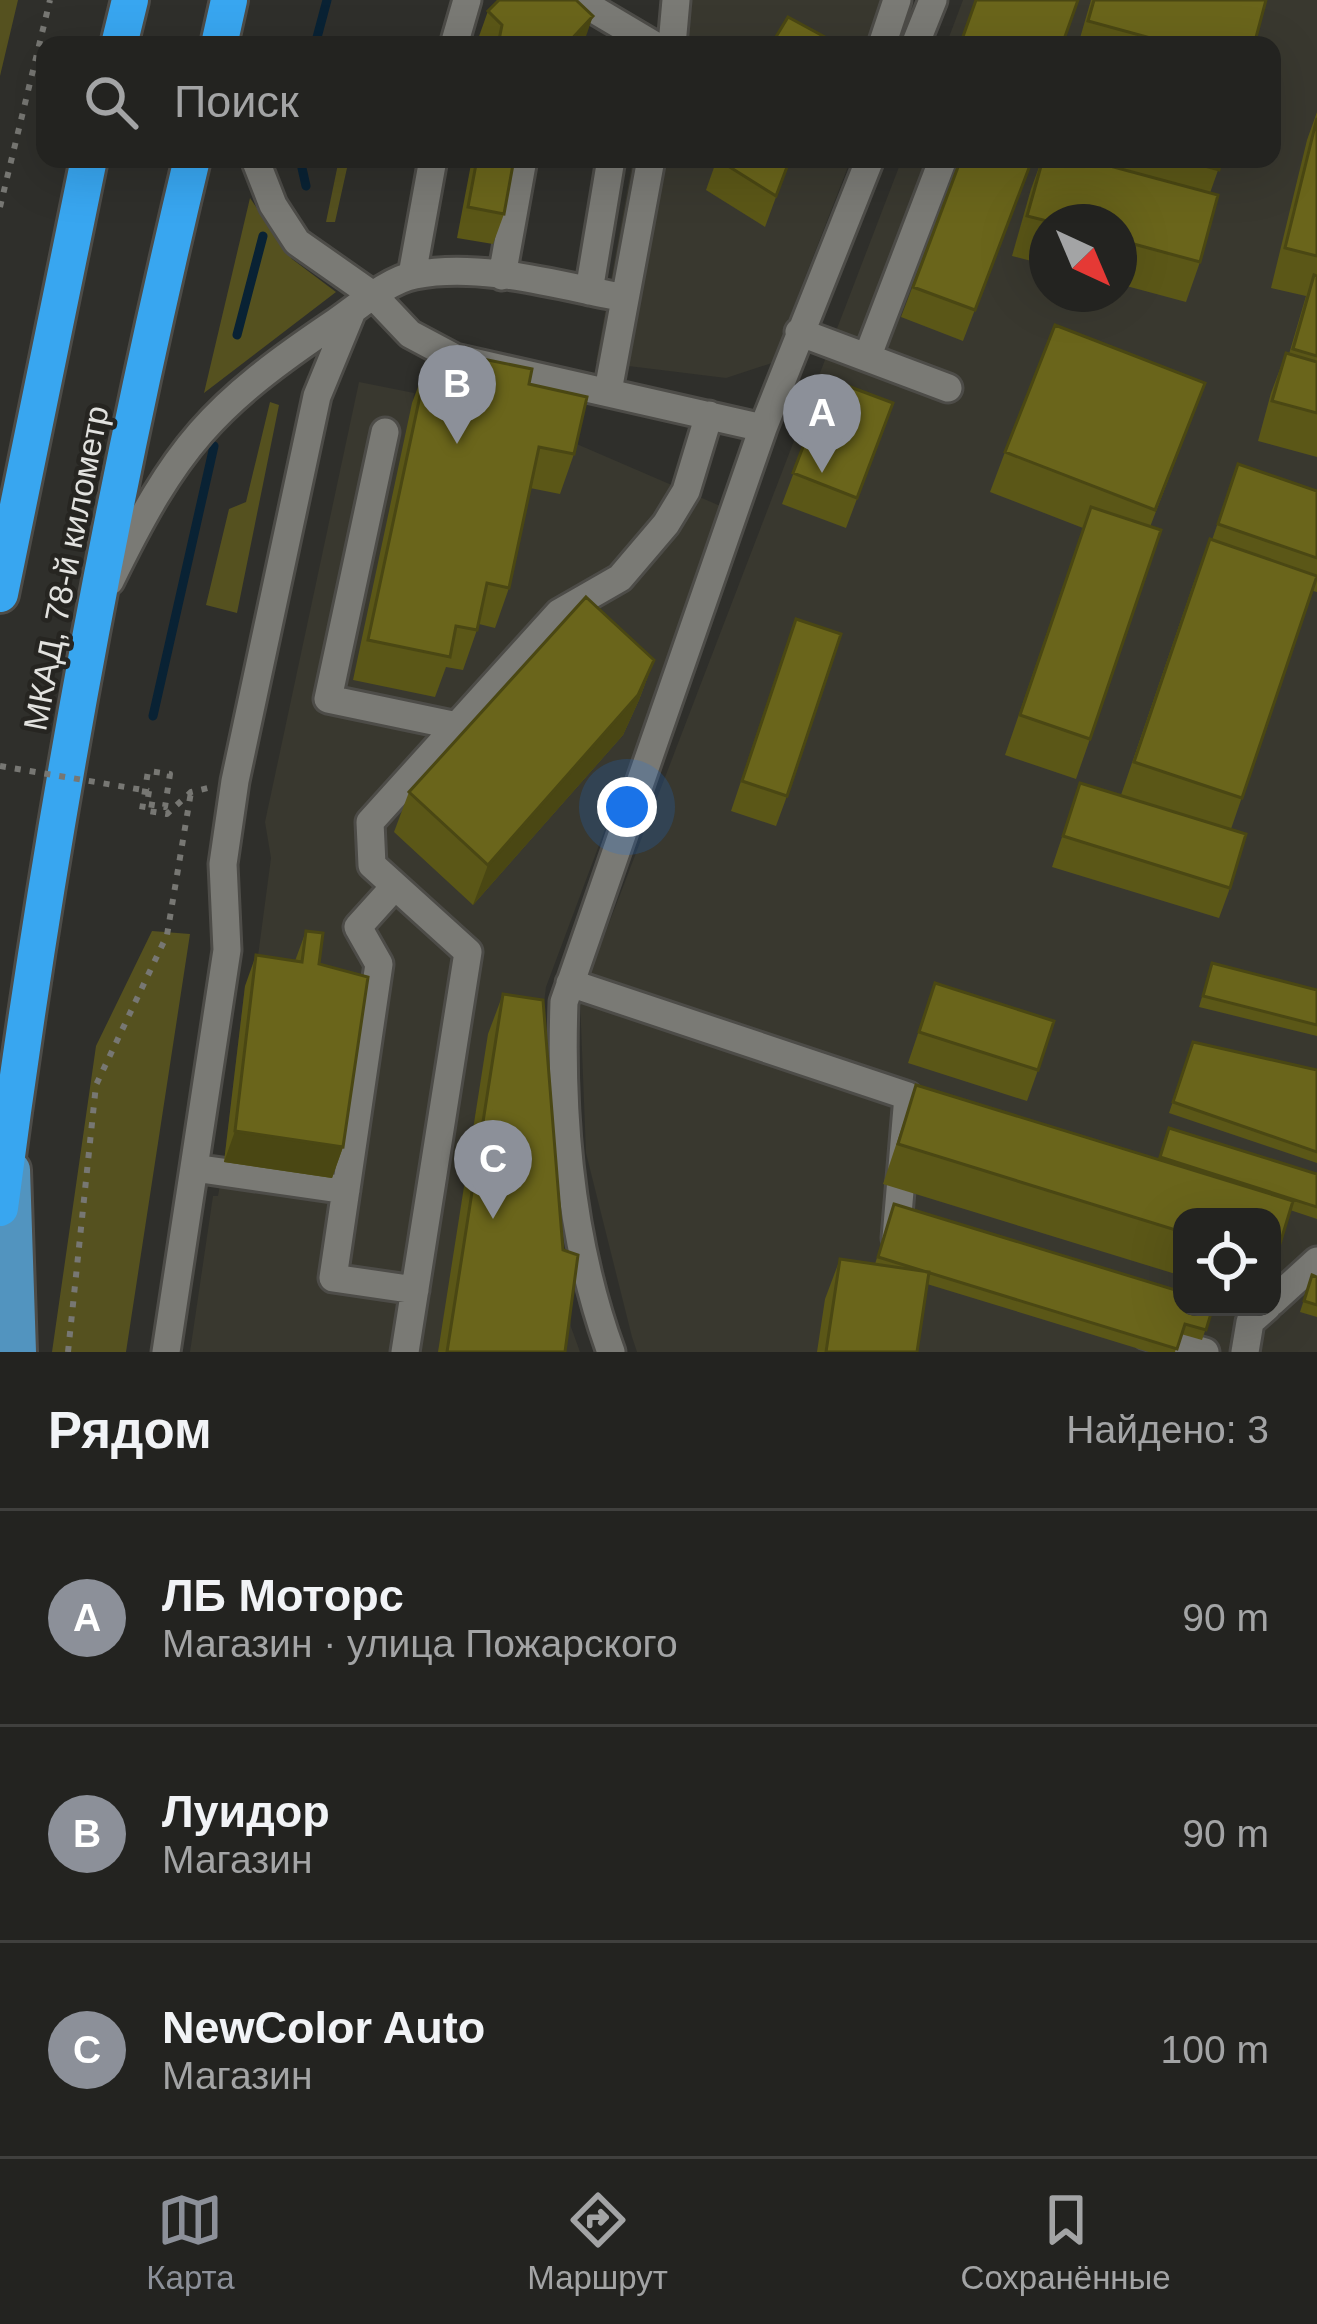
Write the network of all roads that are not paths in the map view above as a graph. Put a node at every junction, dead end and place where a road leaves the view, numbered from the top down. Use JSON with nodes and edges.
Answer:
{"nodes":[{"id":1,"x":130,"y":0,"type":"edge"},
{"id":2,"x":231,"y":0,"type":"edge"},
{"id":3,"x":467,"y":0,"type":"edge"},
{"id":4,"x":578,"y":0,"type":"edge"},
{"id":5,"x":676,"y":0,"type":"edge"},
{"id":6,"x":897,"y":0,"type":"edge"},
{"id":7,"x":933,"y":0,"type":"edge"},
{"id":8,"x":599,"y":32,"type":"edge"},
{"id":9,"x":120,"y":36,"type":"edge"},
{"id":10,"x":221,"y":36,"type":"edge"},
{"id":11,"x":237,"y":36,"type":"edge"},
{"id":12,"x":457,"y":36,"type":"edge"},
{"id":13,"x":673,"y":36,"type":"edge"},
{"id":14,"x":885,"y":36,"type":"edge"},
{"id":15,"x":919,"y":36,"type":"edge"},
{"id":16,"x":87,"y":168,"type":"edge"},
{"id":17,"x":189,"y":168,"type":"edge"},
{"id":18,"x":259,"y":168,"type":"edge"},
{"id":19,"x":431,"y":168,"type":"edge"},
{"id":20,"x":521,"y":168,"type":"edge"},
{"id":21,"x":610,"y":168,"type":"edge"},
{"id":22,"x":649,"y":168,"type":"edge"},
{"id":23,"x":865,"y":168,"type":"edge"},
{"id":24,"x":940,"y":168,"type":"edge"},
{"id":25,"x":412,"y":275,"type":"junction"},
{"id":26,"x":502,"y":276,"type":"junction"},
{"id":27,"x":589,"y":291,"type":"junction"},
{"id":28,"x":625,"y":298,"type":"junction"},
{"id":29,"x":363,"y":303,"type":"junction"},
{"id":30,"x":799,"y":332,"type":"junction"},
{"id":31,"x":868,"y":355,"type":"junction"},
{"id":32,"x":948,"y":388,"type":"dead end"},
{"id":33,"x":608,"y":391,"type":"junction"},
{"id":34,"x":710,"y":415,"type":"junction"},
{"id":35,"x":763,"y":428,"type":"junction"},
{"id":36,"x":385,"y":432,"type":"dead end"},
{"id":37,"x":0,"y":594,"type":"edge"},
{"id":38,"x":95,"y":611,"type":"junction"},
{"id":39,"x":457,"y":726,"type":"junction"},
{"id":40,"x":395,"y":886,"type":"junction"},
{"id":41,"x":570,"y":983,"type":"junction"},
{"id":42,"x":10,"y":1126,"type":"junction"},
{"id":43,"x":194,"y":1168,"type":"junction"},
{"id":44,"x":346,"y":1190,"type":"junction"},
{"id":45,"x":0,"y":1208,"type":"edge"},
{"id":46,"x":1317,"y":1261,"type":"edge"},
{"id":47,"x":916,"y":1267,"type":"edge"},
{"id":48,"x":415,"y":1290,"type":"junction"},
{"id":49,"x":1281,"y":1294,"type":"edge"},
{"id":50,"x":1257,"y":1316,"type":"edge"},
{"id":51,"x":1116,"y":1326,"type":"edge"},
{"id":52,"x":18,"y":1352,"type":"edge"},
{"id":53,"x":166,"y":1352,"type":"edge"},
{"id":54,"x":405,"y":1352,"type":"edge"},
{"id":55,"x":611,"y":1352,"type":"edge"},
{"id":56,"x":1205,"y":1352,"type":"edge"},
{"id":57,"x":1245,"y":1352,"type":"edge"}],
"edges":[{"from":1,"to":9,"type":"highway"},
{"from":2,"to":10,"type":"highway"},
{"from":2,"to":11,"type":"street"},
{"from":3,"to":12,"type":"street"},
{"from":4,"to":8,"type":"street"},
{"from":5,"to":13,"type":"street"},
{"from":6,"to":14,"type":"street"},
{"from":7,"to":15,"type":"street"},
{"from":16,"to":37,"type":"highway","name":"МКАД, 78-й километр"},
{"from":17,"to":38,"type":"highway","name":"МКАД, 78-й километр"},
{"from":18,"to":29,"type":"street"},
{"from":19,"to":25,"type":"street"},
{"from":20,"to":26,"type":"street"},
{"from":21,"to":27,"type":"street"},
{"from":22,"to":28,"type":"street"},
{"from":23,"to":30,"type":"street"},
{"from":24,"to":31,"type":"street"},
{"from":25,"to":26,"type":"street"},
{"from":25,"to":29,"type":"street"},
{"from":26,"to":27,"type":"street"},
{"from":27,"to":28,"type":"street"},
{"from":28,"to":33,"type":"street"},
{"from":29,"to":33,"type":"street"},
{"from":29,"to":38,"type":"street"},
{"from":29,"to":43,"type":"street"},
{"from":30,"to":31,"type":"street"},
{"from":30,"to":35,"type":"street"},
{"from":31,"to":32,"type":"street"},
{"from":33,"to":34,"type":"street"},
{"from":34,"to":35,"type":"street"},
{"from":34,"to":39,"type":"street"},
{"from":35,"to":41,"type":"street"},
{"from":36,"to":39,"type":"street"},
{"from":38,"to":42,"type":"highway","name":"МКАД, 78-й километр"},
{"from":39,"to":40,"type":"street"},
{"from":40,"to":44,"type":"street"},
{"from":40,"to":48,"type":"street"},
{"from":41,"to":47,"type":"street"},
{"from":41,"to":55,"type":"street"},
{"from":42,"to":45,"type":"highway","name":"МКАД, 78-й километр"},
{"from":42,"to":52,"type":"main road"},
{"from":43,"to":44,"type":"street"},
{"from":43,"to":53,"type":"street"},
{"from":44,"to":48,"type":"street"},
{"from":46,"to":49,"type":"street"},
{"from":48,"to":54,"type":"street"},
{"from":50,"to":57,"type":"street"},
{"from":51,"to":56,"type":"street"}]}
